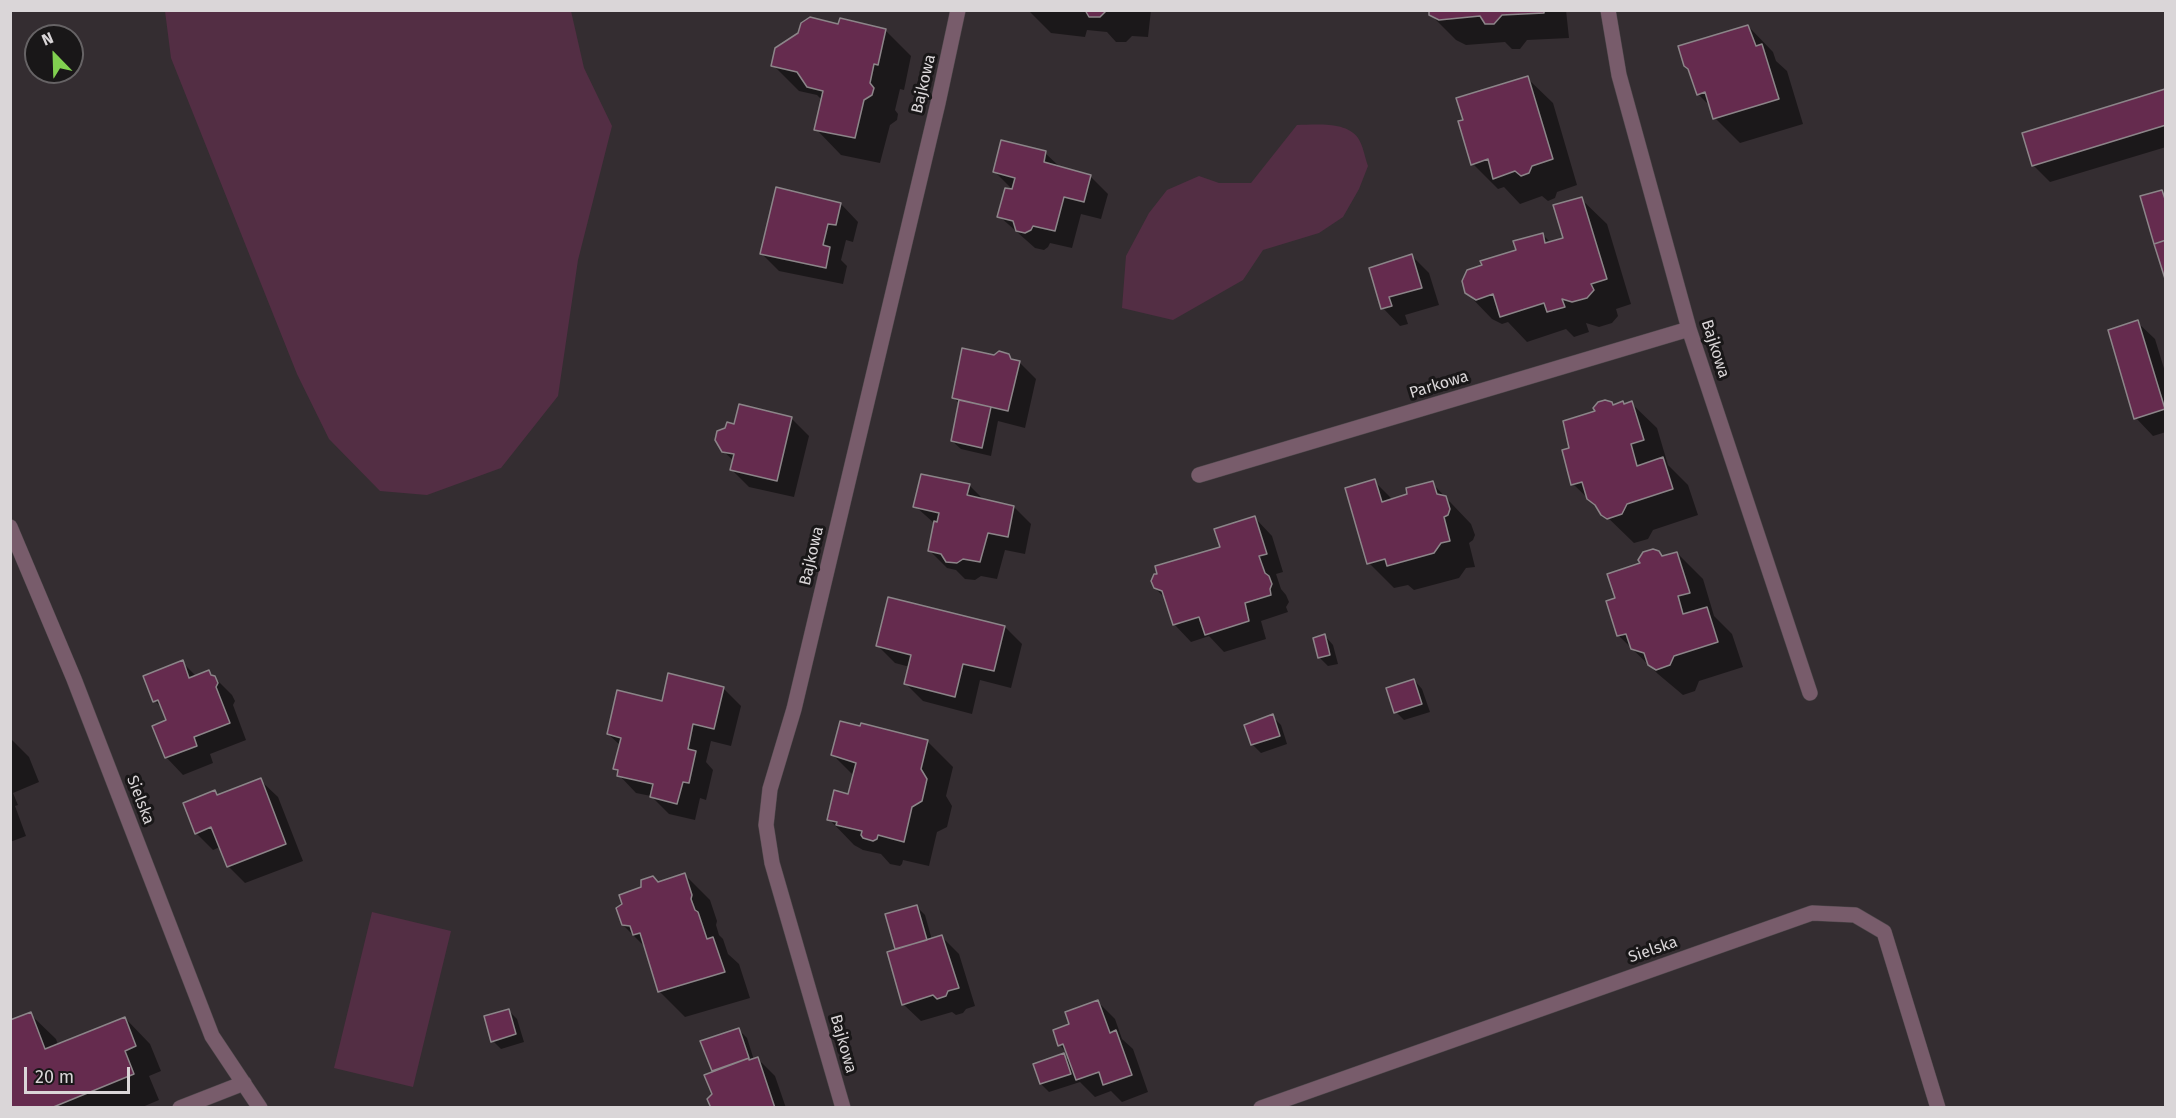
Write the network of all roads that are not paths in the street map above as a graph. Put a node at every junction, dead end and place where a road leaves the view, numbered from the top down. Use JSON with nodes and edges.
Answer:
{"nodes":[{"id":1,"x":958,"y":10,"type":"edge"},
{"id":2,"x":1608,"y":10,"type":"edge"},
{"id":3,"x":1689,"y":329,"type":"junction"},
{"id":4,"x":1199,"y":475,"type":"dead end"},
{"id":5,"x":10,"y":527,"type":"edge"},
{"id":6,"x":16,"y":555,"type":"edge"},
{"id":7,"x":1810,"y":693,"type":"dead end"},
{"id":8,"x":244,"y":1083,"type":"junction"},
{"id":9,"x":180,"y":1107,"type":"edge"},
{"id":10,"x":260,"y":1107,"type":"edge"},
{"id":11,"x":843,"y":1107,"type":"edge"},
{"id":12,"x":1261,"y":1107,"type":"edge"},
{"id":13,"x":1938,"y":1107,"type":"edge"}],
"edges":[{"from":1,"to":11,"type":"street","name":"Bajkowa"},
{"from":2,"to":3,"type":"street","name":"Bajkowa"},
{"from":3,"to":4,"type":"street","name":"Parkowa"},
{"from":3,"to":7,"type":"street","name":"Bajkowa"},
{"from":5,"to":6,"type":"street","name":"Sielska"},
{"from":6,"to":8,"type":"street","name":"Sielska"},
{"from":8,"to":9,"type":"street"},
{"from":8,"to":10,"type":"street","name":"Sielska"},
{"from":12,"to":13,"type":"street","name":"Sielska"}]}
